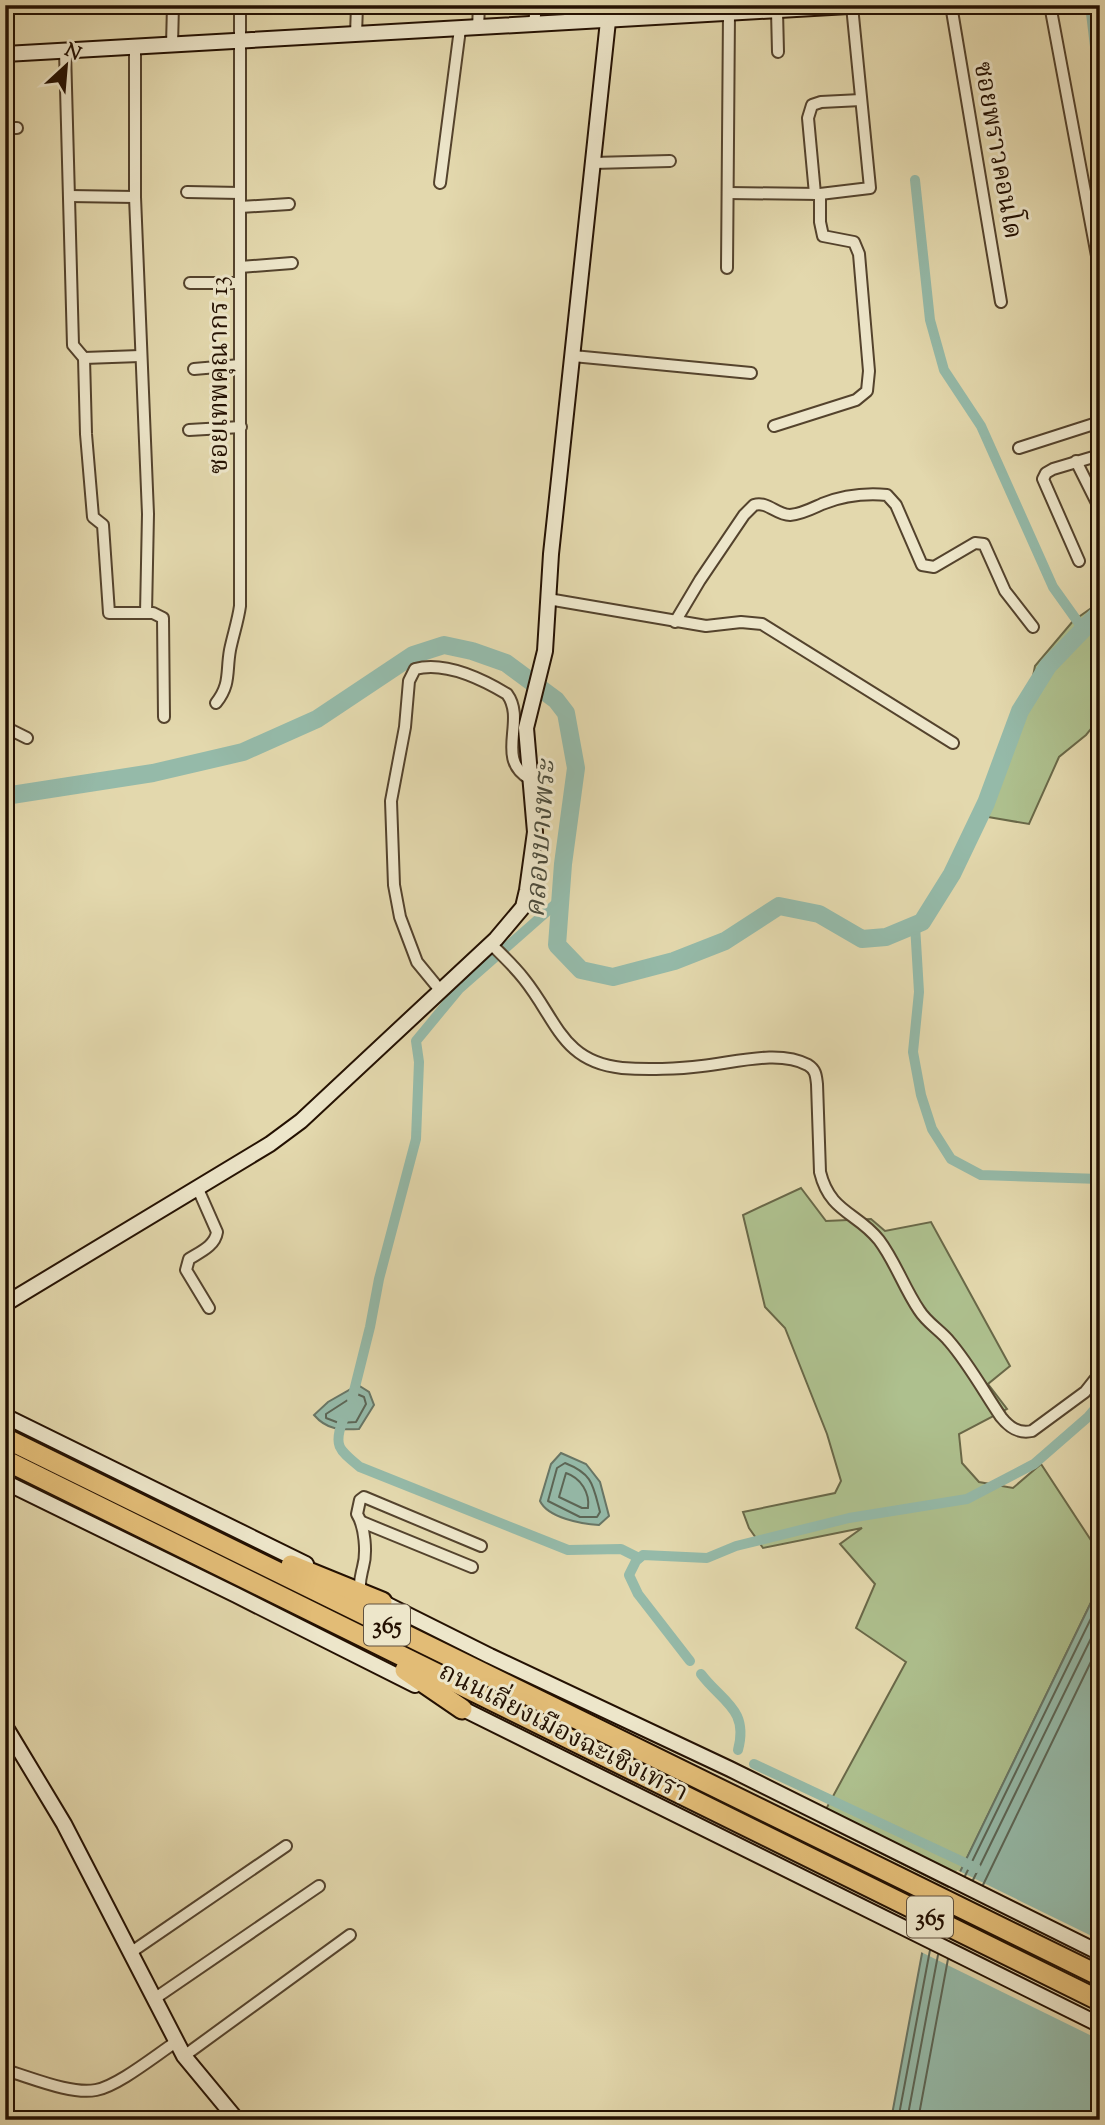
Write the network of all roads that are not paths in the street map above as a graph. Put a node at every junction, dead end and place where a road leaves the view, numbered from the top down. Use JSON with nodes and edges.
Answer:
{"nodes":[{"id":1,"x":173,"y":5,"type":"edge"},
{"id":2,"x":240,"y":5,"type":"edge"},
{"id":3,"x":357,"y":5,"type":"edge"},
{"id":4,"x":479,"y":5,"type":"edge"},
{"id":5,"x":536,"y":5,"type":"edge"},
{"id":6,"x":570,"y":5,"type":"edge"},
{"id":7,"x":866,"y":5,"type":"edge"},
{"id":8,"x":951,"y":5,"type":"edge"},
{"id":9,"x":1050,"y":5,"type":"edge"},
{"id":10,"x":852,"y":6,"type":"edge"},
{"id":11,"x":808,"y":7,"type":"edge"},
{"id":12,"x":777,"y":11,"type":"junction"},
{"id":13,"x":729,"y":13,"type":"junction"},
{"id":14,"x":617,"y":15,"type":"edge"},
{"id":15,"x":569,"y":23,"type":"junction"},
{"id":16,"x":534,"y":25,"type":"junction"},
{"id":17,"x":478,"y":28,"type":"junction"},
{"id":18,"x":460,"y":29,"type":"junction"},
{"id":19,"x":356,"y":35,"type":"junction"},
{"id":20,"x":240,"y":41,"type":"junction"},
{"id":21,"x":172,"y":45,"type":"junction"},
{"id":22,"x":135,"y":47,"type":"junction"},
{"id":23,"x":65,"y":51,"type":"junction"},
{"id":24,"x":778,"y":52,"type":"dead end"},
{"id":25,"x":5,"y":54,"type":"edge"},
{"id":26,"x":861,"y":100,"type":"junction"},
{"id":27,"x":670,"y":161,"type":"dead end"},
{"id":28,"x":593,"y":163,"type":"junction"},
{"id":29,"x":440,"y":183,"type":"dead end"},
{"id":30,"x":187,"y":192,"type":"dead end"},
{"id":31,"x":240,"y":193,"type":"junction"},
{"id":32,"x":728,"y":193,"type":"junction"},
{"id":33,"x":817,"y":194,"type":"junction"},
{"id":34,"x":69,"y":196,"type":"junction"},
{"id":35,"x":135,"y":197,"type":"junction"},
{"id":36,"x":289,"y":204,"type":"dead end"},
{"id":37,"x":240,"y":207,"type":"junction"},
{"id":38,"x":292,"y":263,"type":"dead end"},
{"id":39,"x":240,"y":267,"type":"junction"},
{"id":40,"x":727,"y":268,"type":"dead end"},
{"id":41,"x":1100,"y":272,"type":"edge"},
{"id":42,"x":190,"y":283,"type":"dead end"},
{"id":43,"x":240,"y":283,"type":"junction"},
{"id":44,"x":1001,"y":302,"type":"dead end"},
{"id":45,"x":140,"y":356,"type":"junction"},
{"id":46,"x":573,"y":356,"type":"junction"},
{"id":47,"x":84,"y":358,"type":"junction"},
{"id":48,"x":240,"y":365,"type":"junction"},
{"id":49,"x":194,"y":369,"type":"dead end"},
{"id":50,"x":751,"y":373,"type":"dead end"},
{"id":51,"x":1100,"y":422,"type":"edge"},
{"id":52,"x":774,"y":426,"type":"dead end"},
{"id":53,"x":241,"y":427,"type":"junction"},
{"id":54,"x":189,"y":430,"type":"dead end"},
{"id":55,"x":1019,"y":448,"type":"dead end"},
{"id":56,"x":1100,"y":455,"type":"edge"},
{"id":57,"x":1076,"y":461,"type":"junction"},
{"id":58,"x":1100,"y":509,"type":"edge"},
{"id":59,"x":1079,"y":561,"type":"dead end"},
{"id":60,"x":548,"y":598,"type":"junction"},
{"id":61,"x":146,"y":613,"type":"junction"},
{"id":62,"x":675,"y":622,"type":"junction"},
{"id":63,"x":1033,"y":627,"type":"dead end"},
{"id":64,"x":216,"y":703,"type":"dead end"},
{"id":65,"x":164,"y":717,"type":"dead end"},
{"id":66,"x":5,"y":727,"type":"edge"},
{"id":67,"x":27,"y":738,"type":"dead end"},
{"id":68,"x":953,"y":743,"type":"dead end"},
{"id":69,"x":530,"y":779,"type":"junction"},
{"id":70,"x":491,"y":944,"type":"junction"},
{"id":71,"x":440,"y":990,"type":"junction"},
{"id":72,"x":198,"y":1189,"type":"junction"},
{"id":73,"x":5,"y":1304,"type":"edge"},
{"id":74,"x":209,"y":1308,"type":"dead end"},
{"id":75,"x":1100,"y":1373,"type":"edge"},
{"id":76,"x":5,"y":1416,"type":"edge"},
{"id":77,"x":5,"y":1438,"type":"edge"},
{"id":78,"x":5,"y":1460,"type":"edge"},
{"id":79,"x":5,"y":1482,"type":"edge"},
{"id":80,"x":138,"y":1503,"type":"junction"},
{"id":81,"x":362,"y":1522,"type":"junction"},
{"id":82,"x":481,"y":1546,"type":"dead end"},
{"id":83,"x":472,"y":1567,"type":"dead end"},
{"id":84,"x":360,"y":1591,"type":"junction"},
{"id":85,"x":382,"y":1602,"type":"junction"},
{"id":86,"x":352,"y":1632,"type":"junction"},
{"id":87,"x":462,"y":1709,"type":"junction"},
{"id":88,"x":5,"y":1726,"type":"edge"},
{"id":89,"x":286,"y":1846,"type":"dead end"},
{"id":90,"x":319,"y":1886,"type":"dead end"},
{"id":91,"x":350,"y":1935,"type":"dead end"},
{"id":92,"x":131,"y":1953,"type":"junction"},
{"id":93,"x":1100,"y":1953,"type":"edge"},
{"id":94,"x":1100,"y":1976,"type":"edge"},
{"id":95,"x":154,"y":1999,"type":"junction"},
{"id":96,"x":1100,"y":2001,"type":"edge"},
{"id":97,"x":1100,"y":2025,"type":"edge"},
{"id":98,"x":176,"y":2042,"type":"junction"},
{"id":99,"x":184,"y":2056,"type":"junction"},
{"id":100,"x":5,"y":2070,"type":"edge"},
{"id":101,"x":237,"y":2120,"type":"edge"}],
"edges":[{"from":1,"to":21,"type":"street"},
{"from":2,"to":20,"type":"street","name":"ซอยเทพคุณากร 13"},
{"from":3,"to":19,"type":"street"},
{"from":4,"to":17,"type":"street"},
{"from":5,"to":16,"type":"street"},
{"from":6,"to":15,"type":"street"},
{"from":7,"to":10,"type":"main road"},
{"from":8,"to":44,"type":"street","name":"ซอยพราวคอนโด"},
{"from":9,"to":41,"type":"street"},
{"from":10,"to":11,"type":"main road"},
{"from":10,"to":26,"type":"street"},
{"from":11,"to":12,"type":"main road"},
{"from":12,"to":13,"type":"main road"},
{"from":12,"to":24,"type":"street"},
{"from":13,"to":14,"type":"main road"},
{"from":13,"to":32,"type":"street"},
{"from":14,"to":15,"type":"main road"},
{"from":14,"to":28,"type":"main road"},
{"from":15,"to":16,"type":"main road"},
{"from":16,"to":17,"type":"main road"},
{"from":17,"to":18,"type":"main road"},
{"from":18,"to":19,"type":"main road"},
{"from":18,"to":29,"type":"street"},
{"from":19,"to":20,"type":"main road"},
{"from":20,"to":21,"type":"main road"},
{"from":20,"to":31,"type":"street","name":"ซอยเทพคุณากร 13"},
{"from":21,"to":22,"type":"main road"},
{"from":22,"to":23,"type":"main road"},
{"from":22,"to":35,"type":"street"},
{"from":23,"to":25,"type":"main road"},
{"from":23,"to":34,"type":"street"},
{"from":26,"to":33,"type":"street"},
{"from":26,"to":33,"type":"street"},
{"from":27,"to":28,"type":"street"},
{"from":28,"to":46,"type":"main road"},
{"from":30,"to":31,"type":"street"},
{"from":31,"to":37,"type":"street","name":"ซอยเทพคุณากร 13"},
{"from":32,"to":33,"type":"street"},
{"from":32,"to":40,"type":"street"},
{"from":33,"to":52,"type":"street"},
{"from":34,"to":35,"type":"street"},
{"from":34,"to":47,"type":"street"},
{"from":35,"to":45,"type":"street"},
{"from":36,"to":37,"type":"street"},
{"from":37,"to":39,"type":"street","name":"ซอยเทพคุณากร 13"},
{"from":38,"to":39,"type":"street"},
{"from":39,"to":43,"type":"street","name":"ซอยเทพคุณากร 13"},
{"from":42,"to":43,"type":"street"},
{"from":43,"to":48,"type":"street","name":"ซอยเทพคุณากร 13"},
{"from":45,"to":47,"type":"street"},
{"from":45,"to":61,"type":"street"},
{"from":46,"to":50,"type":"street"},
{"from":46,"to":60,"type":"main road"},
{"from":47,"to":61,"type":"street"},
{"from":48,"to":49,"type":"street"},
{"from":48,"to":53,"type":"street","name":"ซอยเทพคุณากร 13"},
{"from":51,"to":55,"type":"street"},
{"from":53,"to":54,"type":"street"},
{"from":53,"to":64,"type":"street","name":"ซอยเทพคุณากร 13"},
{"from":56,"to":57,"type":"street"},
{"from":57,"to":58,"type":"street"},
{"from":57,"to":59,"type":"street"},
{"from":60,"to":62,"type":"street"},
{"from":60,"to":69,"type":"main road"},
{"from":61,"to":65,"type":"street"},
{"from":62,"to":63,"type":"street"},
{"from":62,"to":68,"type":"street"},
{"from":66,"to":67,"type":"street"},
{"from":69,"to":70,"type":"main road"},
{"from":69,"to":71,"type":"street"},
{"from":70,"to":71,"type":"main road"},
{"from":70,"to":75,"type":"street"},
{"from":71,"to":72,"type":"main road"},
{"from":72,"to":73,"type":"main road"},
{"from":72,"to":74,"type":"street"},
{"from":76,"to":84,"type":"main road","name":"ถนนเลี่ยงเมืองฉะเชิงเทรา","number":"365"},
{"from":77,"to":80,"type":"highway","name":"ถนนเลี่ยงเมืองฉะเชิงเทรา","number":"365"},
{"from":78,"to":86,"type":"highway","name":"ถนนเลี่ยงเมืองฉะเชิงเทรา","number":"365"},
{"from":79,"to":87,"type":"main road","name":"ถนนเลี่ยงเมืองฉะเชิงเทรา","number":"365"},
{"from":80,"to":85,"type":"highway"},
{"from":80,"to":94,"type":"highway","name":"ถนนเลี่ยงเมืองฉะเชิงเทรา","number":"365"},
{"from":81,"to":82,"type":"street"},
{"from":81,"to":83,"type":"street"},
{"from":81,"to":84,"type":"street"},
{"from":84,"to":85,"type":"main road","name":"ถนนเลี่ยงเมืองฉะเชิงเทรา","number":"365"},
{"from":85,"to":93,"type":"main road","name":"ถนนเลี่ยงเมืองฉะเชิงเทรา","number":"365"},
{"from":86,"to":87,"type":"highway"},
{"from":86,"to":96,"type":"highway","name":"ถนนเลี่ยงเมืองฉะเชิงเทรา","number":"365"},
{"from":87,"to":97,"type":"main road","name":"ถนนเลี่ยงเมืองฉะเชิงเทรา","number":"365"},
{"from":88,"to":92,"type":"main road"},
{"from":89,"to":92,"type":"street"},
{"from":90,"to":95,"type":"street"},
{"from":91,"to":99,"type":"street"},
{"from":92,"to":95,"type":"main road"},
{"from":95,"to":98,"type":"main road"},
{"from":98,"to":99,"type":"main road"},
{"from":98,"to":100,"type":"street"},
{"from":99,"to":101,"type":"main road"}]}
